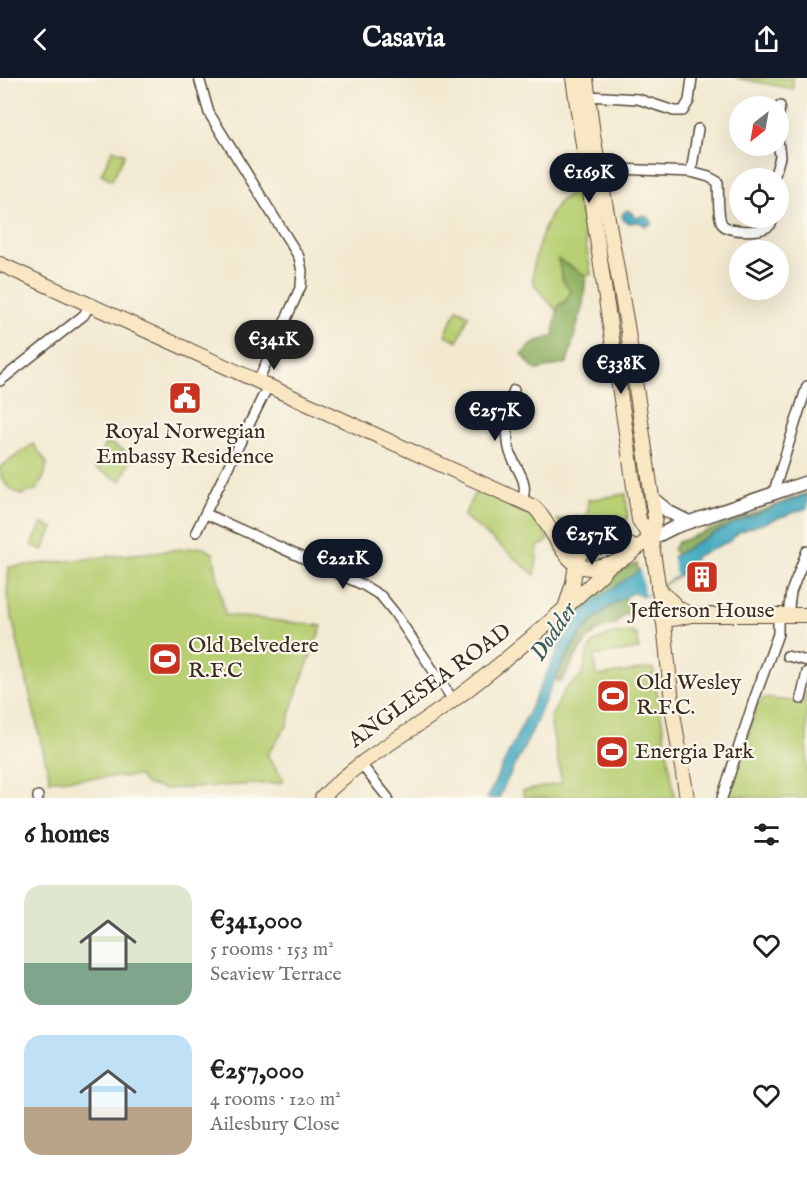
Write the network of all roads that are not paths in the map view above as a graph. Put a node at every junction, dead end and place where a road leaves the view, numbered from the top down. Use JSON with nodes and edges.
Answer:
{"nodes":[{"id":1,"x":200,"y":78,"type":"edge"},
{"id":2,"x":573,"y":78,"type":"edge"},
{"id":3,"x":586,"y":78,"type":"edge"},
{"id":4,"x":692,"y":78,"type":"edge"},
{"id":5,"x":588,"y":96,"type":"junction"},
{"id":6,"x":698,"y":129,"type":"dead end"},
{"id":7,"x":597,"y":160,"type":"junction"},
{"id":8,"x":616,"y":169,"type":"junction"},
{"id":9,"x":691,"y":172,"type":"junction"},
{"id":10,"x":602,"y":188,"type":"junction"},
{"id":11,"x":766,"y":228,"type":"edge"},
{"id":12,"x":0,"y":264,"type":"edge"},
{"id":13,"x":90,"y":304,"type":"junction"},
{"id":14,"x":0,"y":381,"type":"edge"},
{"id":15,"x":263,"y":383,"type":"junction"},
{"id":16,"x":807,"y":386,"type":"edge"},
{"id":17,"x":514,"y":390,"type":"dead end"},
{"id":18,"x":648,"y":474,"type":"junction"},
{"id":19,"x":634,"y":480,"type":"junction"},
{"id":20,"x":807,"y":482,"type":"edge"},
{"id":21,"x":773,"y":494,"type":"junction"},
{"id":22,"x":652,"y":498,"type":"junction"},
{"id":23,"x":522,"y":501,"type":"junction"},
{"id":24,"x":206,"y":514,"type":"junction"},
{"id":25,"x":689,"y":522,"type":"junction"},
{"id":26,"x":196,"y":532,"type":"dead end"},
{"id":27,"x":554,"y":533,"type":"junction"},
{"id":28,"x":651,"y":539,"type":"junction"},
{"id":29,"x":635,"y":548,"type":"junction"},
{"id":30,"x":586,"y":549,"type":"junction"},
{"id":31,"x":807,"y":551,"type":"edge"},
{"id":32,"x":576,"y":564,"type":"junction"},
{"id":33,"x":609,"y":564,"type":"junction"},
{"id":34,"x":803,"y":569,"type":"edge"},
{"id":35,"x":658,"y":588,"type":"junction"},
{"id":36,"x":564,"y":610,"type":"junction"},
{"id":37,"x":783,"y":614,"type":"junction"},
{"id":38,"x":691,"y":615,"type":"junction"},
{"id":39,"x":807,"y":615,"type":"edge"},
{"id":40,"x":663,"y":620,"type":"junction"},
{"id":41,"x":787,"y":656,"type":"dead end"},
{"id":42,"x":807,"y":661,"type":"edge"},
{"id":43,"x":807,"y":672,"type":"edge"},
{"id":44,"x":801,"y":699,"type":"dead end"},
{"id":45,"x":453,"y":700,"type":"junction"},
{"id":46,"x":360,"y":763,"type":"junction"},
{"id":47,"x":322,"y":798,"type":"edge"},
{"id":48,"x":388,"y":798,"type":"edge"},
{"id":49,"x":687,"y":798,"type":"edge"},
{"id":50,"x":722,"y":798,"type":"edge"}],
"edges":[{"from":1,"to":15,"type":"street"},
{"from":2,"to":19,"type":"main road"},
{"from":3,"to":5,"type":"main road"},
{"from":4,"to":5,"type":"street"},
{"from":5,"to":7,"type":"main road"},
{"from":6,"to":9,"type":"street"},
{"from":7,"to":8,"type":"street"},
{"from":7,"to":10,"type":"main road"},
{"from":8,"to":9,"type":"street"},
{"from":8,"to":10,"type":"street"},
{"from":9,"to":11,"type":"street"},
{"from":10,"to":18,"type":"main road"},
{"from":12,"to":13,"type":"main road"},
{"from":13,"to":14,"type":"street"},
{"from":13,"to":15,"type":"main road"},
{"from":15,"to":23,"type":"main road"},
{"from":15,"to":24,"type":"street"},
{"from":16,"to":21,"type":"street"},
{"from":17,"to":23,"type":"street"},
{"from":18,"to":19,"type":"main road"},
{"from":18,"to":22,"type":"main road"},
{"from":19,"to":28,"type":"main road"},
{"from":20,"to":21,"type":"street"},
{"from":21,"to":25,"type":"street"},
{"from":22,"to":25,"type":"street"},
{"from":22,"to":28,"type":"main road"},
{"from":23,"to":27,"type":"main road"},
{"from":24,"to":26,"type":"street"},
{"from":24,"to":45,"type":"street"},
{"from":25,"to":28,"type":"street"},
{"from":27,"to":30,"type":"main road"},
{"from":27,"to":32,"type":"main road"},
{"from":28,"to":29,"type":"main road","name":"ANGLESEA ROAD"},
{"from":28,"to":35,"type":"main road"},
{"from":29,"to":30,"type":"main road"},
{"from":29,"to":33,"type":"main road","name":"ANGLESEA ROAD"},
{"from":30,"to":32,"type":"main road"},
{"from":31,"to":34,"type":"street"},
{"from":32,"to":33,"type":"main road"},
{"from":32,"to":36,"type":"main road"},
{"from":33,"to":36,"type":"main road","name":"ANGLESEA ROAD"},
{"from":34,"to":37,"type":"street"},
{"from":35,"to":38,"type":"main road"},
{"from":35,"to":40,"type":"main road"},
{"from":36,"to":45,"type":"main road","name":"ANGLESEA ROAD"},
{"from":37,"to":38,"type":"main road"},
{"from":37,"to":39,"type":"main road"},
{"from":37,"to":50,"type":"street"},
{"from":38,"to":40,"type":"main road"},
{"from":40,"to":49,"type":"main road"},
{"from":41,"to":42,"type":"street"},
{"from":43,"to":44,"type":"street"},
{"from":45,"to":46,"type":"main road","name":"ANGLESEA ROAD"},
{"from":46,"to":47,"type":"main road","name":"ANGLESEA ROAD"},
{"from":46,"to":48,"type":"street"}]}
